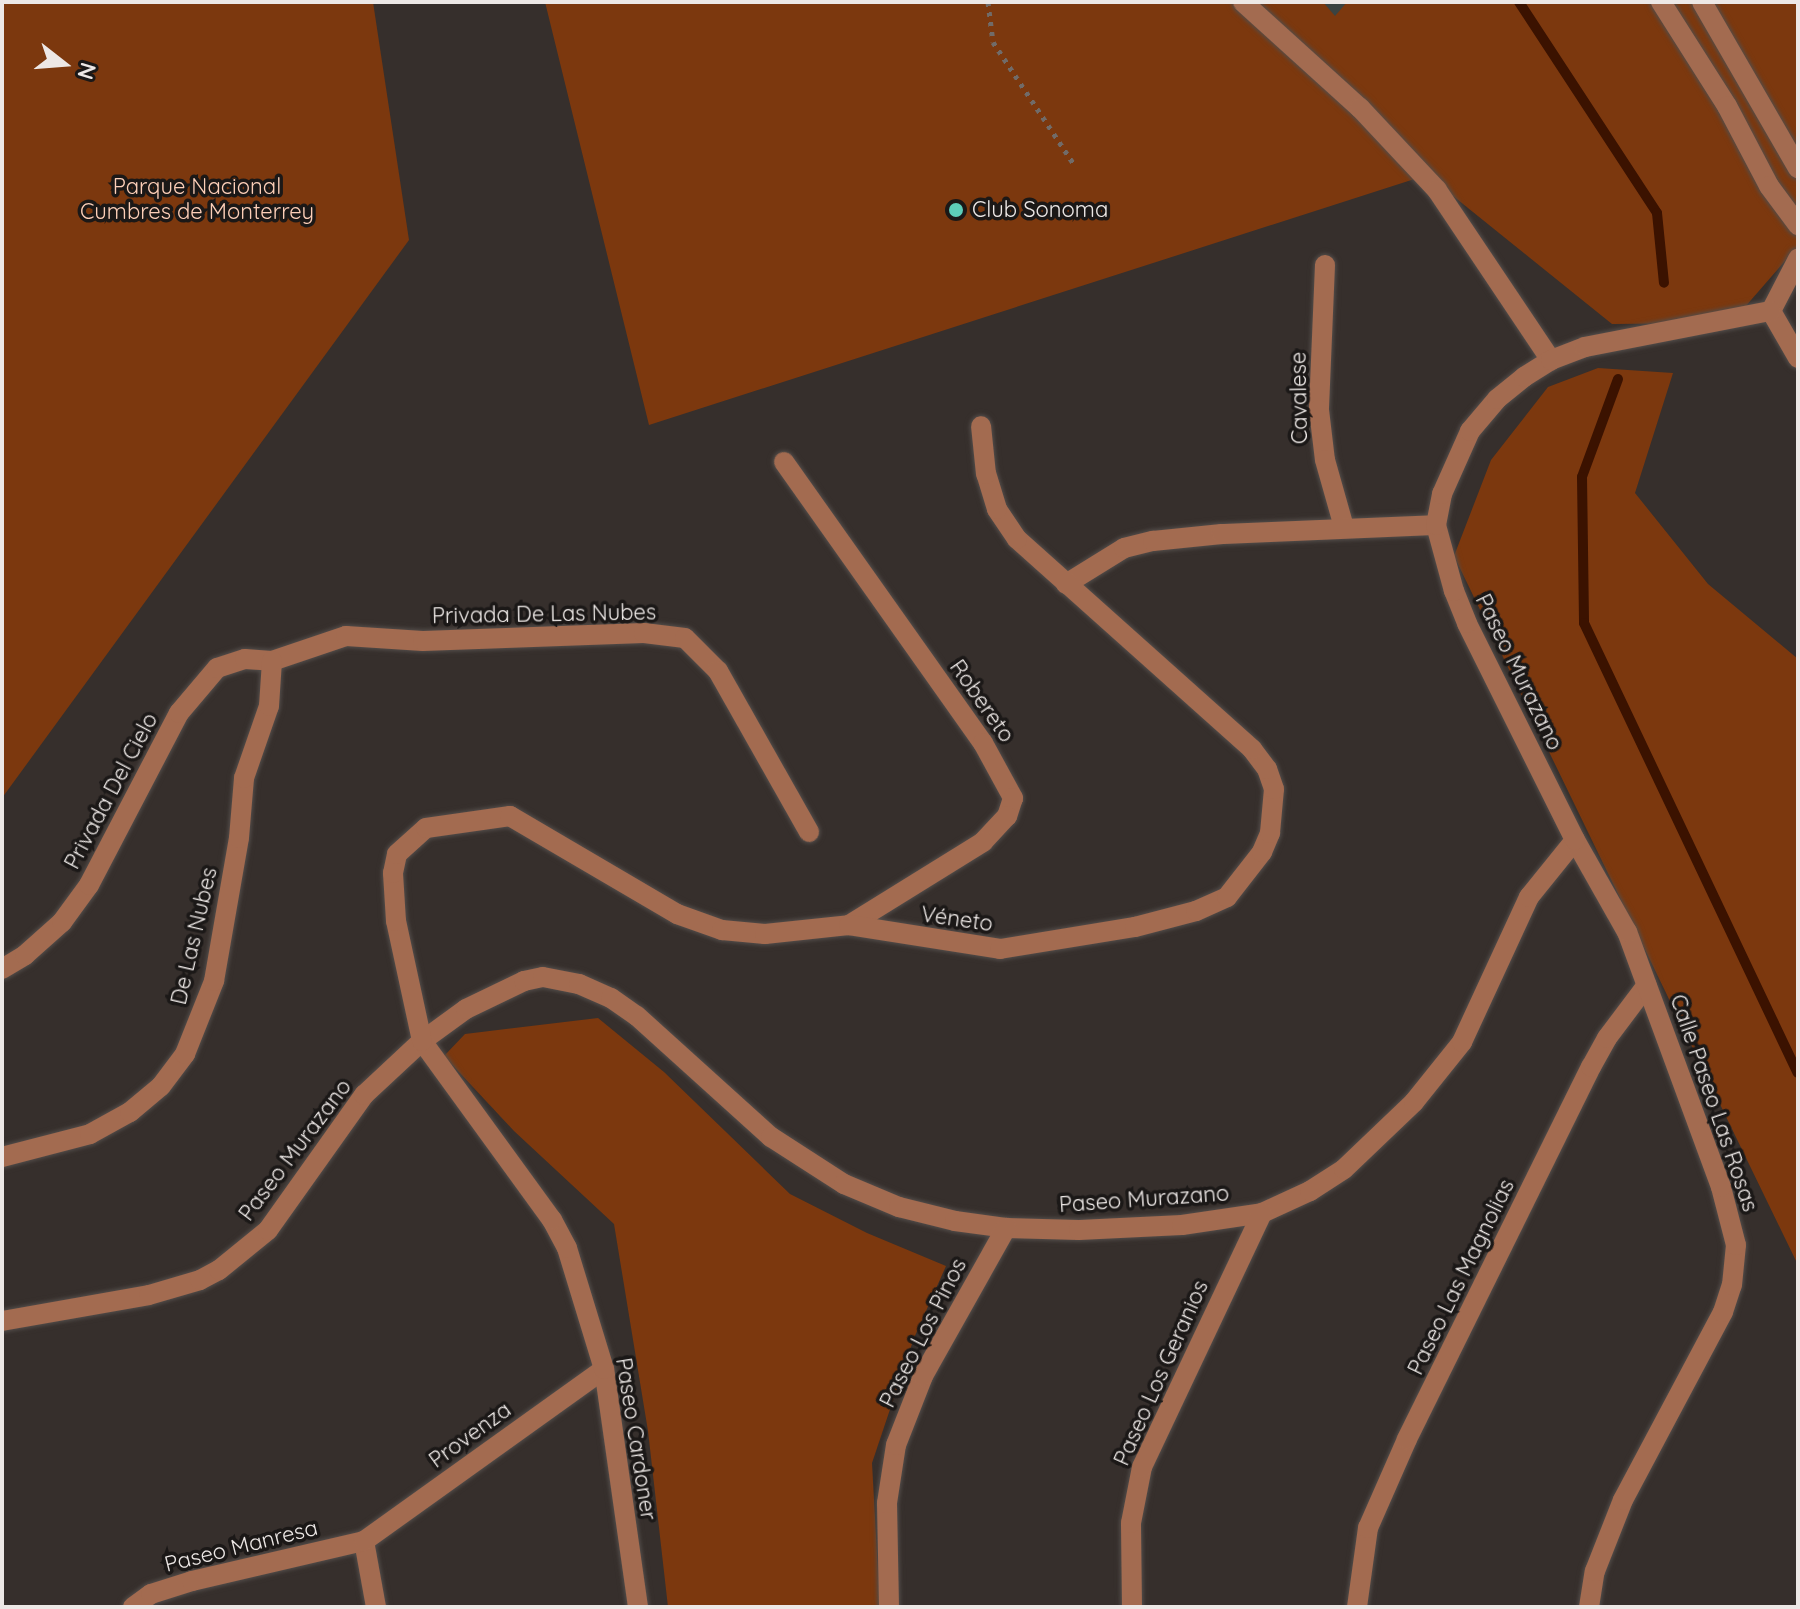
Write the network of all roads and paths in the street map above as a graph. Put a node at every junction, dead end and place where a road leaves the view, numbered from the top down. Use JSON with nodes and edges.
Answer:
{"nodes":[{"id":1,"x":988,"y":2,"type":"edge"},
{"id":2,"x":1243,"y":2,"type":"edge"},
{"id":3,"x":1702,"y":2,"type":"edge"},
{"id":4,"x":1666,"y":5,"type":"edge"},
{"id":5,"x":1073,"y":163,"type":"dead end"},
{"id":6,"x":1798,"y":168,"type":"edge"},
{"id":7,"x":1798,"y":225,"type":"edge"},
{"id":8,"x":1797,"y":264,"type":"edge"},
{"id":9,"x":1325,"y":265,"type":"dead end"},
{"id":10,"x":1771,"y":311,"type":"junction"},
{"id":11,"x":1798,"y":358,"type":"edge"},
{"id":12,"x":1551,"y":360,"type":"junction"},
{"id":13,"x":981,"y":426,"type":"dead end"},
{"id":14,"x":784,"y":462,"type":"dead end"},
{"id":15,"x":1436,"y":525,"type":"junction"},
{"id":16,"x":1344,"y":527,"type":"junction"},
{"id":17,"x":1066,"y":584,"type":"junction"},
{"id":18,"x":272,"y":661,"type":"junction"},
{"id":19,"x":809,"y":832,"type":"dead end"},
{"id":20,"x":1575,"y":840,"type":"junction"},
{"id":21,"x":849,"y":925,"type":"junction"},
{"id":22,"x":2,"y":969,"type":"edge"},
{"id":23,"x":1647,"y":985,"type":"junction"},
{"id":24,"x":422,"y":1041,"type":"junction"},
{"id":25,"x":2,"y":1157,"type":"edge"},
{"id":26,"x":1262,"y":1213,"type":"junction"},
{"id":27,"x":1006,"y":1228,"type":"junction"},
{"id":28,"x":2,"y":1321,"type":"edge"},
{"id":29,"x":604,"y":1369,"type":"junction"},
{"id":30,"x":364,"y":1541,"type":"junction"},
{"id":31,"x":133,"y":1607,"type":"edge"},
{"id":32,"x":376,"y":1607,"type":"edge"},
{"id":33,"x":638,"y":1607,"type":"edge"},
{"id":34,"x":889,"y":1607,"type":"edge"},
{"id":35,"x":1132,"y":1607,"type":"edge"},
{"id":36,"x":1357,"y":1607,"type":"edge"},
{"id":37,"x":1589,"y":1607,"type":"edge"}],
"edges":[{"from":1,"to":5,"type":"path"},
{"from":2,"to":12,"type":"street"},
{"from":3,"to":6,"type":"street"},
{"from":4,"to":7,"type":"street"},
{"from":8,"to":10,"type":"street"},
{"from":9,"to":16,"type":"street","name":"Cavalese"},
{"from":10,"to":11,"type":"street"},
{"from":10,"to":12,"type":"street","name":"Paseo Murazano"},
{"from":12,"to":15,"type":"street","name":"Paseo Murazano"},
{"from":13,"to":17,"type":"street","name":"Véneto"},
{"from":14,"to":21,"type":"street","name":"Robereto"},
{"from":15,"to":16,"type":"street"},
{"from":15,"to":20,"type":"street","name":"Paseo Murazano"},
{"from":16,"to":17,"type":"street"},
{"from":17,"to":21,"type":"street","name":"Véneto"},
{"from":18,"to":19,"type":"street","name":"Privada De Las Nubes"},
{"from":18,"to":22,"type":"street","name":"Privada Del Cielo"},
{"from":18,"to":25,"type":"street","name":"De Las Nubes"},
{"from":20,"to":23,"type":"street","name":"Calle Paseo Las Rosas"},
{"from":20,"to":26,"type":"street","name":"Paseo Murazano"},
{"from":21,"to":24,"type":"street","name":"Véneto"},
{"from":23,"to":36,"type":"street","name":"Paseo Las Magnolias"},
{"from":23,"to":37,"type":"street","name":"Calle Paseo Las Rosas"},
{"from":24,"to":27,"type":"street","name":"Paseo Murazano"},
{"from":24,"to":28,"type":"street","name":"Paseo Murazano"},
{"from":24,"to":29,"type":"street","name":"Paseo Cardoner"},
{"from":26,"to":27,"type":"street","name":"Paseo Murazano"},
{"from":26,"to":35,"type":"street","name":"Paseo Los Geranios"},
{"from":27,"to":34,"type":"street","name":"Paseo Los Pinos"},
{"from":29,"to":30,"type":"street","name":"Provenza"},
{"from":29,"to":33,"type":"street","name":"Paseo Cardoner"},
{"from":30,"to":31,"type":"street","name":"Paseo Manresa"},
{"from":30,"to":32,"type":"street"}]}
